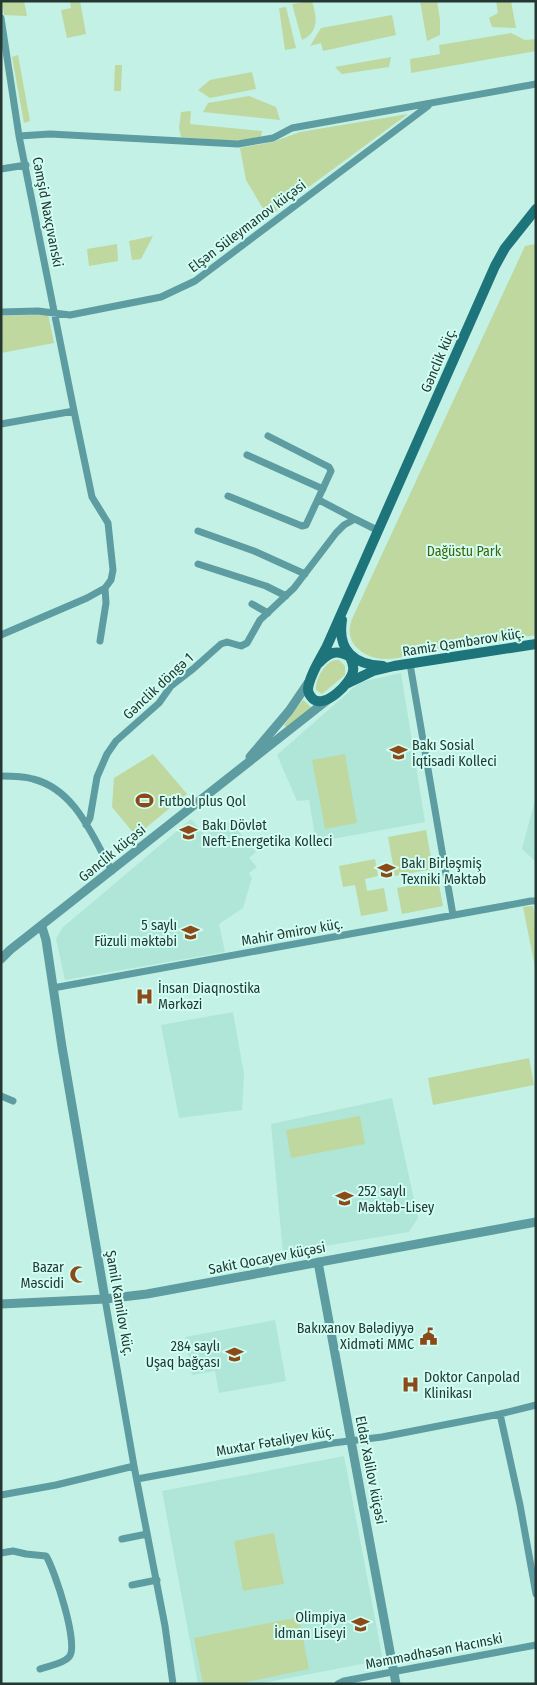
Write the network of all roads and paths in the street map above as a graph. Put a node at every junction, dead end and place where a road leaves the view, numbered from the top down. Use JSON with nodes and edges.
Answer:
{"nodes":[{"id":1,"x":1,"y":18,"type":"edge"},
{"id":2,"x":536,"y":84,"type":"edge"},
{"id":3,"x":431,"y":104,"type":"junction"},
{"id":4,"x":19,"y":136,"type":"junction"},
{"id":5,"x":26,"y":166,"type":"junction"},
{"id":6,"x":1,"y":169,"type":"edge"},
{"id":7,"x":536,"y":209,"type":"edge"},
{"id":8,"x":1,"y":312,"type":"edge"},
{"id":9,"x":55,"y":313,"type":"junction"},
{"id":10,"x":74,"y":411,"type":"junction"},
{"id":11,"x":1,"y":424,"type":"edge"},
{"id":12,"x":268,"y":436,"type":"dead end"},
{"id":13,"x":247,"y":455,"type":"dead end"},
{"id":14,"x":323,"y":489,"type":"junction"},
{"id":15,"x":228,"y":496,"type":"dead end"},
{"id":16,"x":319,"y":500,"type":"junction"},
{"id":17,"x":355,"y":519,"type":"junction"},
{"id":18,"x":377,"y":530,"type":"junction"},
{"id":19,"x":198,"y":531,"type":"dead end"},
{"id":20,"x":198,"y":564,"type":"dead end"},
{"id":21,"x":305,"y":574,"type":"junction"},
{"id":22,"x":105,"y":588,"type":"junction"},
{"id":23,"x":286,"y":596,"type":"junction"},
{"id":24,"x":348,"y":597,"type":"junction"},
{"id":25,"x":252,"y":604,"type":"dead end"},
{"id":26,"x":268,"y":612,"type":"junction"},
{"id":27,"x":1,"y":635,"type":"edge"},
{"id":28,"x":100,"y":641,"type":"dead end"},
{"id":29,"x":536,"y":644,"type":"edge"},
{"id":30,"x":350,"y":656,"type":"junction"},
{"id":31,"x":319,"y":663,"type":"junction"},
{"id":32,"x":410,"y":664,"type":"junction"},
{"id":33,"x":394,"y":666,"type":"junction"},
{"id":34,"x":311,"y":679,"type":"junction"},
{"id":35,"x":345,"y":685,"type":"junction"},
{"id":36,"x":330,"y":698,"type":"junction"},
{"id":37,"x":240,"y":769,"type":"junction"},
{"id":38,"x":1,"y":776,"type":"edge"},
{"id":39,"x":86,"y":825,"type":"junction"},
{"id":40,"x":112,"y":871,"type":"junction"},
{"id":41,"x":536,"y":901,"type":"edge"},
{"id":42,"x":453,"y":915,"type":"junction"},
{"id":43,"x":42,"y":927,"type":"junction"},
{"id":44,"x":1,"y":959,"type":"edge"},
{"id":45,"x":53,"y":988,"type":"junction"},
{"id":46,"x":1,"y":1096,"type":"edge"},
{"id":47,"x":13,"y":1101,"type":"dead end"},
{"id":48,"x":536,"y":1222,"type":"edge"},
{"id":49,"x":318,"y":1262,"type":"junction"},
{"id":50,"x":105,"y":1299,"type":"junction"},
{"id":51,"x":1,"y":1304,"type":"edge"},
{"id":52,"x":536,"y":1405,"type":"edge"},
{"id":53,"x":500,"y":1414,"type":"junction"},
{"id":54,"x":351,"y":1441,"type":"junction"},
{"id":55,"x":134,"y":1466,"type":"junction"},
{"id":56,"x":137,"y":1479,"type":"junction"},
{"id":57,"x":1,"y":1495,"type":"edge"},
{"id":58,"x":147,"y":1534,"type":"junction"},
{"id":59,"x":122,"y":1539,"type":"dead end"},
{"id":60,"x":1,"y":1553,"type":"edge"},
{"id":61,"x":157,"y":1580,"type":"junction"},
{"id":62,"x":132,"y":1585,"type":"dead end"},
{"id":63,"x":536,"y":1594,"type":"edge"},
{"id":64,"x":536,"y":1645,"type":"edge"},
{"id":65,"x":40,"y":1669,"type":"dead end"},
{"id":66,"x":394,"y":1672,"type":"junction"},
{"id":67,"x":173,"y":1684,"type":"edge"},
{"id":68,"x":338,"y":1684,"type":"edge"},
{"id":69,"x":396,"y":1684,"type":"edge"}],
"edges":[{"from":1,"to":4,"type":"street","name":"Cəmşid Naxçıvanski"},
{"from":2,"to":3,"type":"street","name":"Elşən Süleymanov küçəsi"},
{"from":3,"to":4,"type":"street","name":"Elşən Süleymanov küçəsi"},
{"from":3,"to":9,"type":"street","name":"Elşən Süleymanov küçəsi"},
{"from":4,"to":5,"type":"street","name":"Cəmşid Naxçıvanski"},
{"from":5,"to":6,"type":"street"},
{"from":5,"to":9,"type":"street","name":"Cəmşid Naxçıvanski"},
{"from":7,"to":18,"type":"main road","name":"Gənclik küç."},
{"from":8,"to":9,"type":"street","name":"Elşən Süleymanov küçəsi"},
{"from":9,"to":10,"type":"street","name":"Cəmşid Naxçıvanski"},
{"from":10,"to":11,"type":"street"},
{"from":10,"to":22,"type":"street","name":"Cəmşid Naxçıvanski"},
{"from":12,"to":14,"type":"street"},
{"from":13,"to":14,"type":"street"},
{"from":14,"to":16,"type":"street"},
{"from":15,"to":16,"type":"street"},
{"from":16,"to":17,"type":"street"},
{"from":17,"to":18,"type":"street"},
{"from":17,"to":21,"type":"street","name":"Gənclik döngə 1"},
{"from":18,"to":24,"type":"main road","name":"Gənclik küç."},
{"from":19,"to":21,"type":"street"},
{"from":20,"to":23,"type":"street"},
{"from":21,"to":23,"type":"street","name":"Gənclik döngə 1"},
{"from":22,"to":27,"type":"street"},
{"from":22,"to":28,"type":"street","name":"Cəmşid Naxçıvanski"},
{"from":23,"to":26,"type":"street","name":"Gənclik döngə 1"},
{"from":24,"to":30,"type":"main road"},
{"from":24,"to":31,"type":"main road"},
{"from":25,"to":26,"type":"street"},
{"from":26,"to":39,"type":"street","name":"Gənclik döngə 1"},
{"from":29,"to":32,"type":"main road","name":"Ramiz Qəmbərov küç."},
{"from":30,"to":31,"type":"main road"},
{"from":30,"to":33,"type":"main road"},
{"from":30,"to":35,"type":"main road"},
{"from":31,"to":34,"type":"main road"},
{"from":32,"to":33,"type":"main road","name":"Ramiz Qəmbərov küç."},
{"from":32,"to":42,"type":"street"},
{"from":33,"to":35,"type":"main road"},
{"from":34,"to":36,"type":"main road"},
{"from":34,"to":37,"type":"street"},
{"from":35,"to":36,"type":"main road"},
{"from":36,"to":37,"type":"street"},
{"from":37,"to":40,"type":"street","name":"Gənclik küçəsi"},
{"from":38,"to":39,"type":"street"},
{"from":39,"to":40,"type":"street"},
{"from":40,"to":43,"type":"street","name":"Gənclik küçəsi"},
{"from":41,"to":42,"type":"street","name":"Mahir Əmirov küç."},
{"from":42,"to":45,"type":"street","name":"Mahir Əmirov küç."},
{"from":43,"to":44,"type":"street","name":"Gənclik küçəsi"},
{"from":43,"to":45,"type":"street","name":"Şamil Kamilov küç."},
{"from":45,"to":50,"type":"street","name":"Şamil Kamilov küç."},
{"from":46,"to":47,"type":"street"},
{"from":48,"to":49,"type":"street","name":"Sakit Qocayev küçəsi"},
{"from":49,"to":50,"type":"street","name":"Sakit Qocayev küçəsi"},
{"from":49,"to":54,"type":"street","name":"Eldar Xəlilov küçəsi"},
{"from":50,"to":51,"type":"street","name":"Sakit Qocayev küçəsi"},
{"from":50,"to":55,"type":"street","name":"Şamil Kamilov küç."},
{"from":52,"to":53,"type":"street","name":"Muxtar Fətəliyev küç."},
{"from":53,"to":54,"type":"street","name":"Muxtar Fətəliyev küç."},
{"from":53,"to":63,"type":"street"},
{"from":54,"to":56,"type":"street","name":"Muxtar Fətəliyev küç."},
{"from":54,"to":66,"type":"street","name":"Eldar Xəlilov küçəsi"},
{"from":55,"to":56,"type":"street","name":"Şamil Kamilov küç."},
{"from":55,"to":57,"type":"street"},
{"from":56,"to":58,"type":"street","name":"Şamil Kamilov küç."},
{"from":58,"to":59,"type":"street"},
{"from":58,"to":61,"type":"street","name":"Şamil Kamilov küç."},
{"from":60,"to":65,"type":"street"},
{"from":61,"to":62,"type":"street"},
{"from":61,"to":67,"type":"street","name":"Şamil Kamilov küç."},
{"from":64,"to":66,"type":"street","name":"Məmmədhəsən Hacınski"},
{"from":66,"to":68,"type":"street","name":"Məmmədhəsən Hacınski"},
{"from":66,"to":69,"type":"street","name":"Eldar Xəlilov küçəsi"}]}
